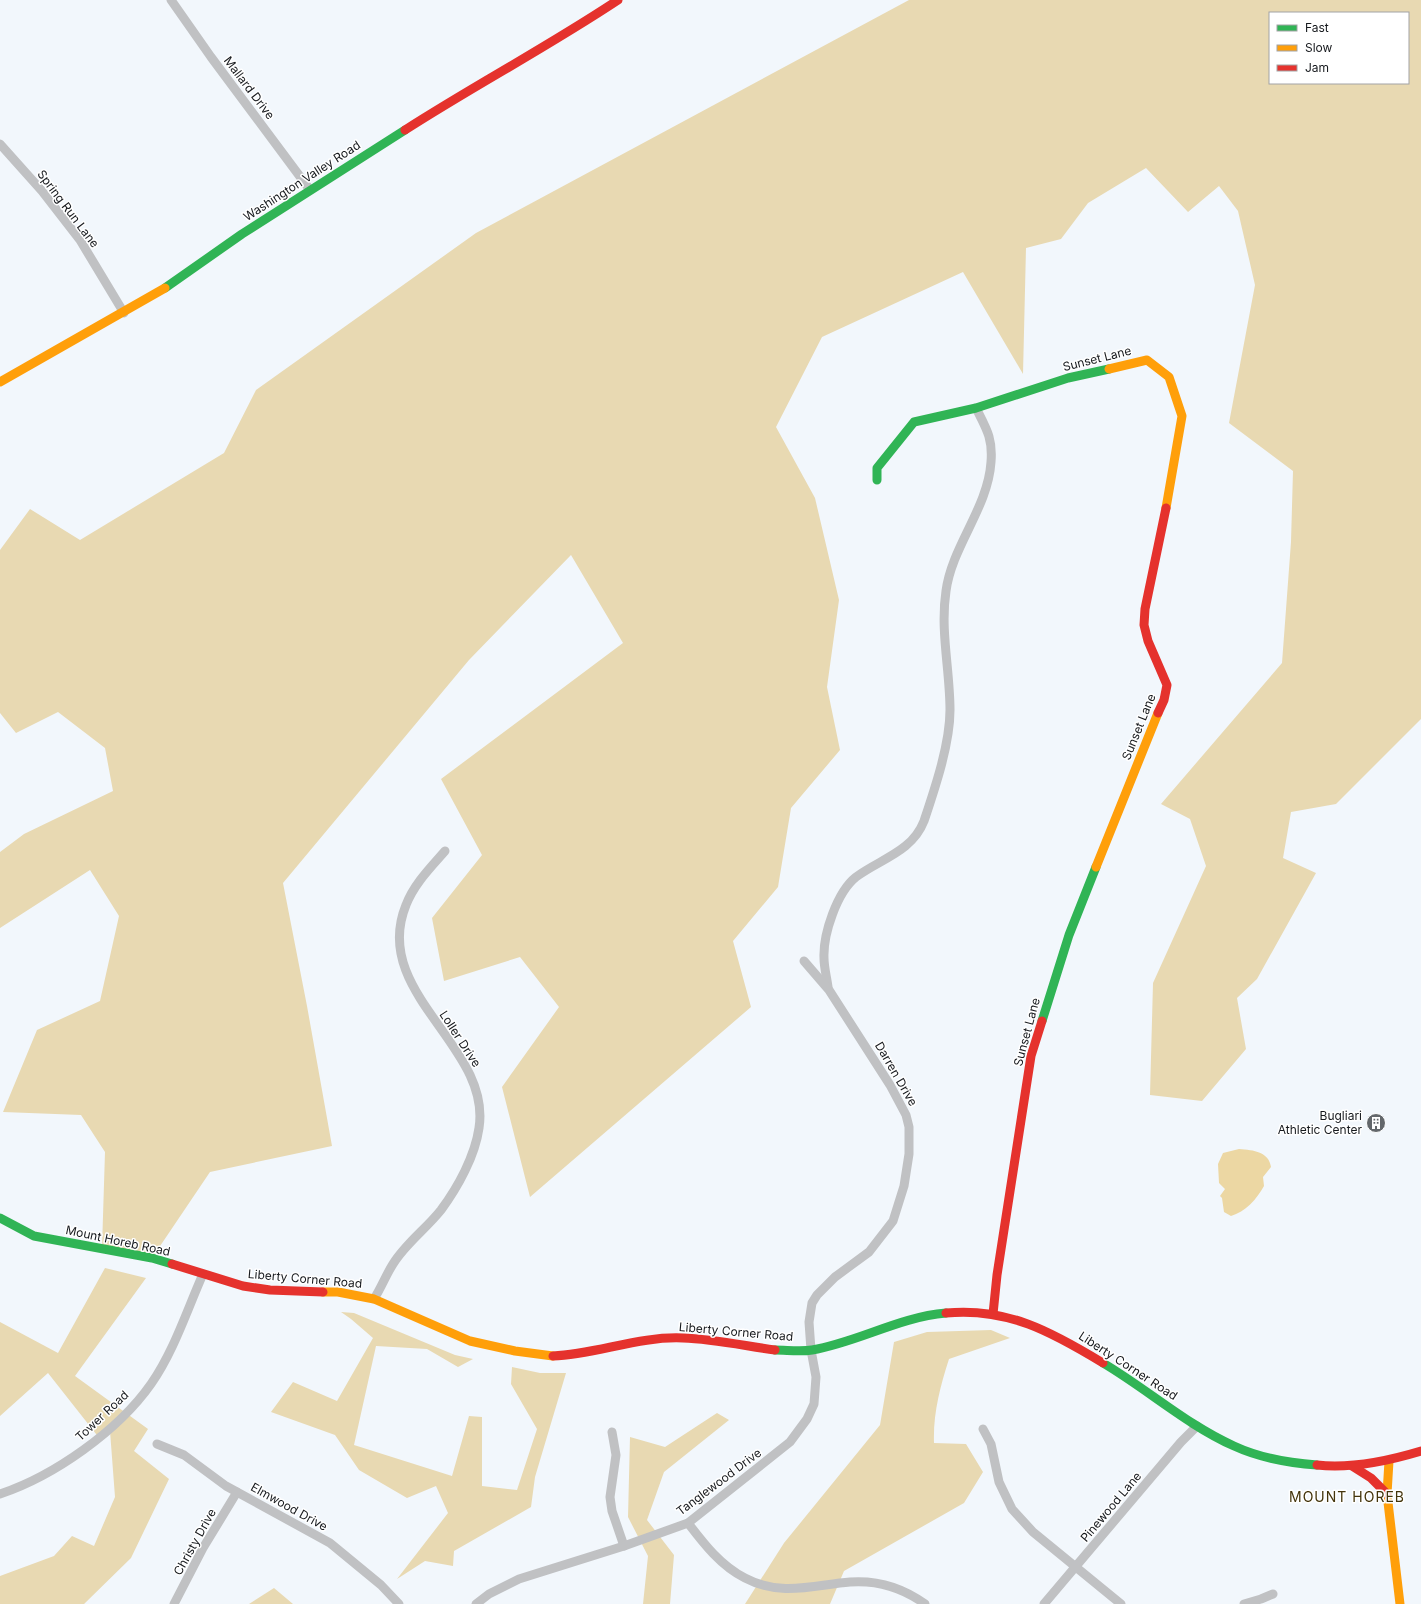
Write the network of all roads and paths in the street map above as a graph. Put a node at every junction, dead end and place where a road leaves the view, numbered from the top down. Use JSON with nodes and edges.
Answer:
{"nodes":[{"id":1,"x":171,"y":0,"type":"edge"},
{"id":2,"x":618,"y":0,"type":"edge"},
{"id":3,"x":0,"y":144,"type":"edge"},
{"id":4,"x":310,"y":190,"type":"junction"},
{"id":5,"x":124,"y":313,"type":"junction"},
{"id":6,"x":0,"y":382,"type":"edge"},
{"id":7,"x":976,"y":408,"type":"junction"},
{"id":8,"x":877,"y":480,"type":"dead end"},
{"id":9,"x":445,"y":851,"type":"dead end"},
{"id":10,"x":804,"y":961,"type":"dead end"},
{"id":11,"x":829,"y":990,"type":"junction"},
{"id":12,"x":0,"y":1218,"type":"edge"},
{"id":13,"x":203,"y":1274,"type":"junction"},
{"id":14,"x":233,"y":1283,"type":"joint"},
{"id":15,"x":374,"y":1299,"type":"junction"},
{"id":16,"x":992,"y":1314,"type":"junction"},
{"id":17,"x":811,"y":1350,"type":"junction"},
{"id":18,"x":1197,"y":1426,"type":"junction"},
{"id":19,"x":983,"y":1429,"type":"dead end"},
{"id":20,"x":612,"y":1432,"type":"dead end"},
{"id":21,"x":157,"y":1444,"type":"dead end"},
{"id":22,"x":1421,"y":1451,"type":"edge"},
{"id":23,"x":1389,"y":1462,"type":"junction"},
{"id":24,"x":1352,"y":1466,"type":"junction"},
{"id":25,"x":237,"y":1492,"type":"junction"},
{"id":26,"x":0,"y":1494,"type":"edge"},
{"id":27,"x":1387,"y":1494,"type":"junction"},
{"id":28,"x":688,"y":1523,"type":"junction"},
{"id":29,"x":624,"y":1546,"type":"junction"},
{"id":30,"x":1076,"y":1566,"type":"junction"},
{"id":31,"x":1273,"y":1594,"type":"dead end"},
{"id":32,"x":174,"y":1604,"type":"edge"},
{"id":33,"x":399,"y":1604,"type":"edge"},
{"id":34,"x":476,"y":1604,"type":"edge"},
{"id":35,"x":925,"y":1604,"type":"edge"},
{"id":36,"x":1044,"y":1604,"type":"edge"},
{"id":37,"x":1120,"y":1604,"type":"edge"},
{"id":38,"x":1244,"y":1604,"type":"edge"},
{"id":39,"x":1400,"y":1604,"type":"edge"}],
"edges":[{"from":1,"to":4,"type":"street","name":"Mallard Drive"},
{"from":2,"to":4,"type":"street","name":"Washington Valley Road"},
{"from":3,"to":5,"type":"street","name":"Spring Run Lane"},
{"from":4,"to":5,"type":"street","name":"Washington Valley Road"},
{"from":5,"to":6,"type":"street","name":"Washington Valley Road"},
{"from":7,"to":8,"type":"street"},
{"from":7,"to":11,"type":"street"},
{"from":7,"to":16,"type":"street","name":"Sunset Lane"},
{"from":9,"to":15,"type":"street","name":"Loller Drive"},
{"from":10,"to":11,"type":"street","name":"Darren Drive"},
{"from":11,"to":17,"type":"street","name":"Darren Drive"},
{"from":12,"to":13,"type":"street","name":"Mount Horeb Road"},
{"from":13,"to":14,"type":"street","name":"Mount Horeb Road"},
{"from":13,"to":26,"type":"street","name":"Tower Road"},
{"from":14,"to":15,"type":"street","name":"Liberty Corner Road"},
{"from":15,"to":17,"type":"street","name":"Liberty Corner Road"},
{"from":16,"to":17,"type":"street","name":"Liberty Corner Road"},
{"from":16,"to":18,"type":"street","name":"Liberty Corner Road"},
{"from":17,"to":28,"type":"street","name":"Tanglewood Drive"},
{"from":18,"to":24,"type":"street","name":"Liberty Corner Road"},
{"from":18,"to":30,"type":"street","name":"Pinewood Lane"},
{"from":19,"to":30,"type":"street"},
{"from":20,"to":29,"type":"street"},
{"from":21,"to":25,"type":"street","name":"Elmwood Drive"},
{"from":22,"to":23,"type":"street","name":"Liberty Corner Road"},
{"from":23,"to":24,"type":"street","name":"Liberty Corner Road"},
{"from":23,"to":27,"type":"street"},
{"from":24,"to":27,"type":"street"},
{"from":25,"to":32,"type":"street","name":"Christy Drive"},
{"from":25,"to":33,"type":"street","name":"Elmwood Drive"},
{"from":27,"to":39,"type":"street"},
{"from":28,"to":29,"type":"street","name":"Tanglewood Drive"},
{"from":28,"to":35,"type":"street"},
{"from":29,"to":34,"type":"street","name":"Tanglewood Drive"},
{"from":30,"to":36,"type":"street","name":"Pinewood Lane"},
{"from":30,"to":37,"type":"street"},
{"from":31,"to":38,"type":"street"}]}
